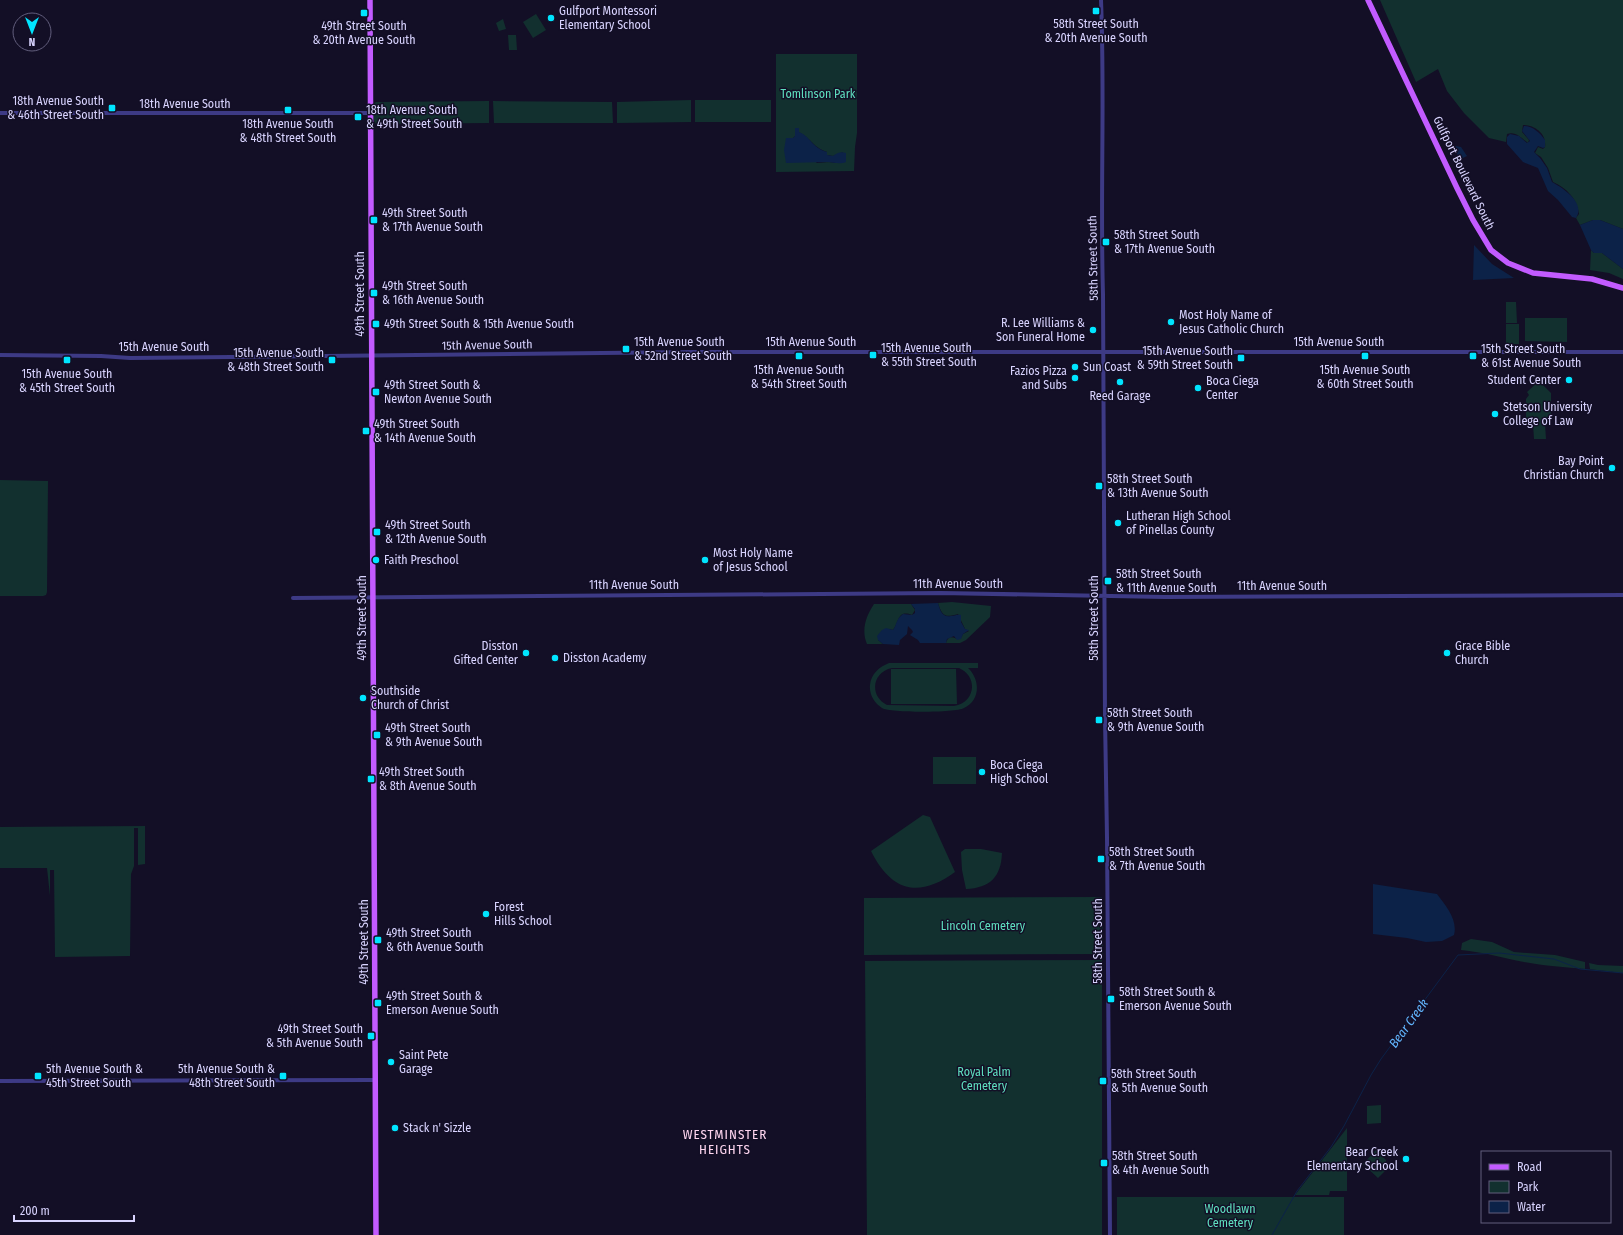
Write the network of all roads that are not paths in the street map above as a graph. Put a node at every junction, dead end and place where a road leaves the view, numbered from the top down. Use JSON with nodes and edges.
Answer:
{"nodes":[{"id":1,"x":370,"y":0,"type":"edge"},
{"id":2,"x":1101,"y":0,"type":"edge"},
{"id":3,"x":1368,"y":0,"type":"edge"},
{"id":4,"x":0,"y":113,"type":"edge"},
{"id":5,"x":370,"y":113,"type":"junction"},
{"id":6,"x":1623,"y":288,"type":"edge"},
{"id":7,"x":1623,"y":352,"type":"edge"},
{"id":8,"x":1104,"y":353,"type":"junction"},
{"id":9,"x":0,"y":355,"type":"edge"},
{"id":10,"x":372,"y":356,"type":"junction"},
{"id":11,"x":1623,"y":595,"type":"edge"},
{"id":12,"x":1104,"y":596,"type":"junction"},
{"id":13,"x":293,"y":598,"type":"dead end"},
{"id":14,"x":373,"y":598,"type":"junction"},
{"id":15,"x":375,"y":1080,"type":"junction"},
{"id":16,"x":0,"y":1081,"type":"edge"},
{"id":17,"x":376,"y":1235,"type":"edge"},
{"id":18,"x":1110,"y":1235,"type":"edge"}],
"edges":[{"from":1,"to":5,"type":"main road","name":"49th Street South"},
{"from":2,"to":8,"type":"street","name":"58th Street South"},
{"from":3,"to":6,"type":"main road","name":"Gulfport Boulevard South"},
{"from":4,"to":5,"type":"street","name":"18th Avenue South"},
{"from":5,"to":10,"type":"main road","name":"49th Street South"},
{"from":7,"to":8,"type":"street","name":"15th Avenue South"},
{"from":8,"to":10,"type":"street","name":"15th Avenue South"},
{"from":8,"to":12,"type":"street","name":"58th Street South"},
{"from":9,"to":10,"type":"street","name":"15th Avenue South"},
{"from":10,"to":14,"type":"main road","name":"49th Street South"},
{"from":11,"to":12,"type":"street","name":"11th Avenue South"},
{"from":12,"to":14,"type":"street","name":"11th Avenue South"},
{"from":12,"to":18,"type":"street","name":"58th Street South"},
{"from":13,"to":14,"type":"street","name":"11th Avenue South"},
{"from":14,"to":15,"type":"main road","name":"49th Street South"},
{"from":15,"to":16,"type":"street"},
{"from":15,"to":17,"type":"main road","name":"49th Street South"}]}
